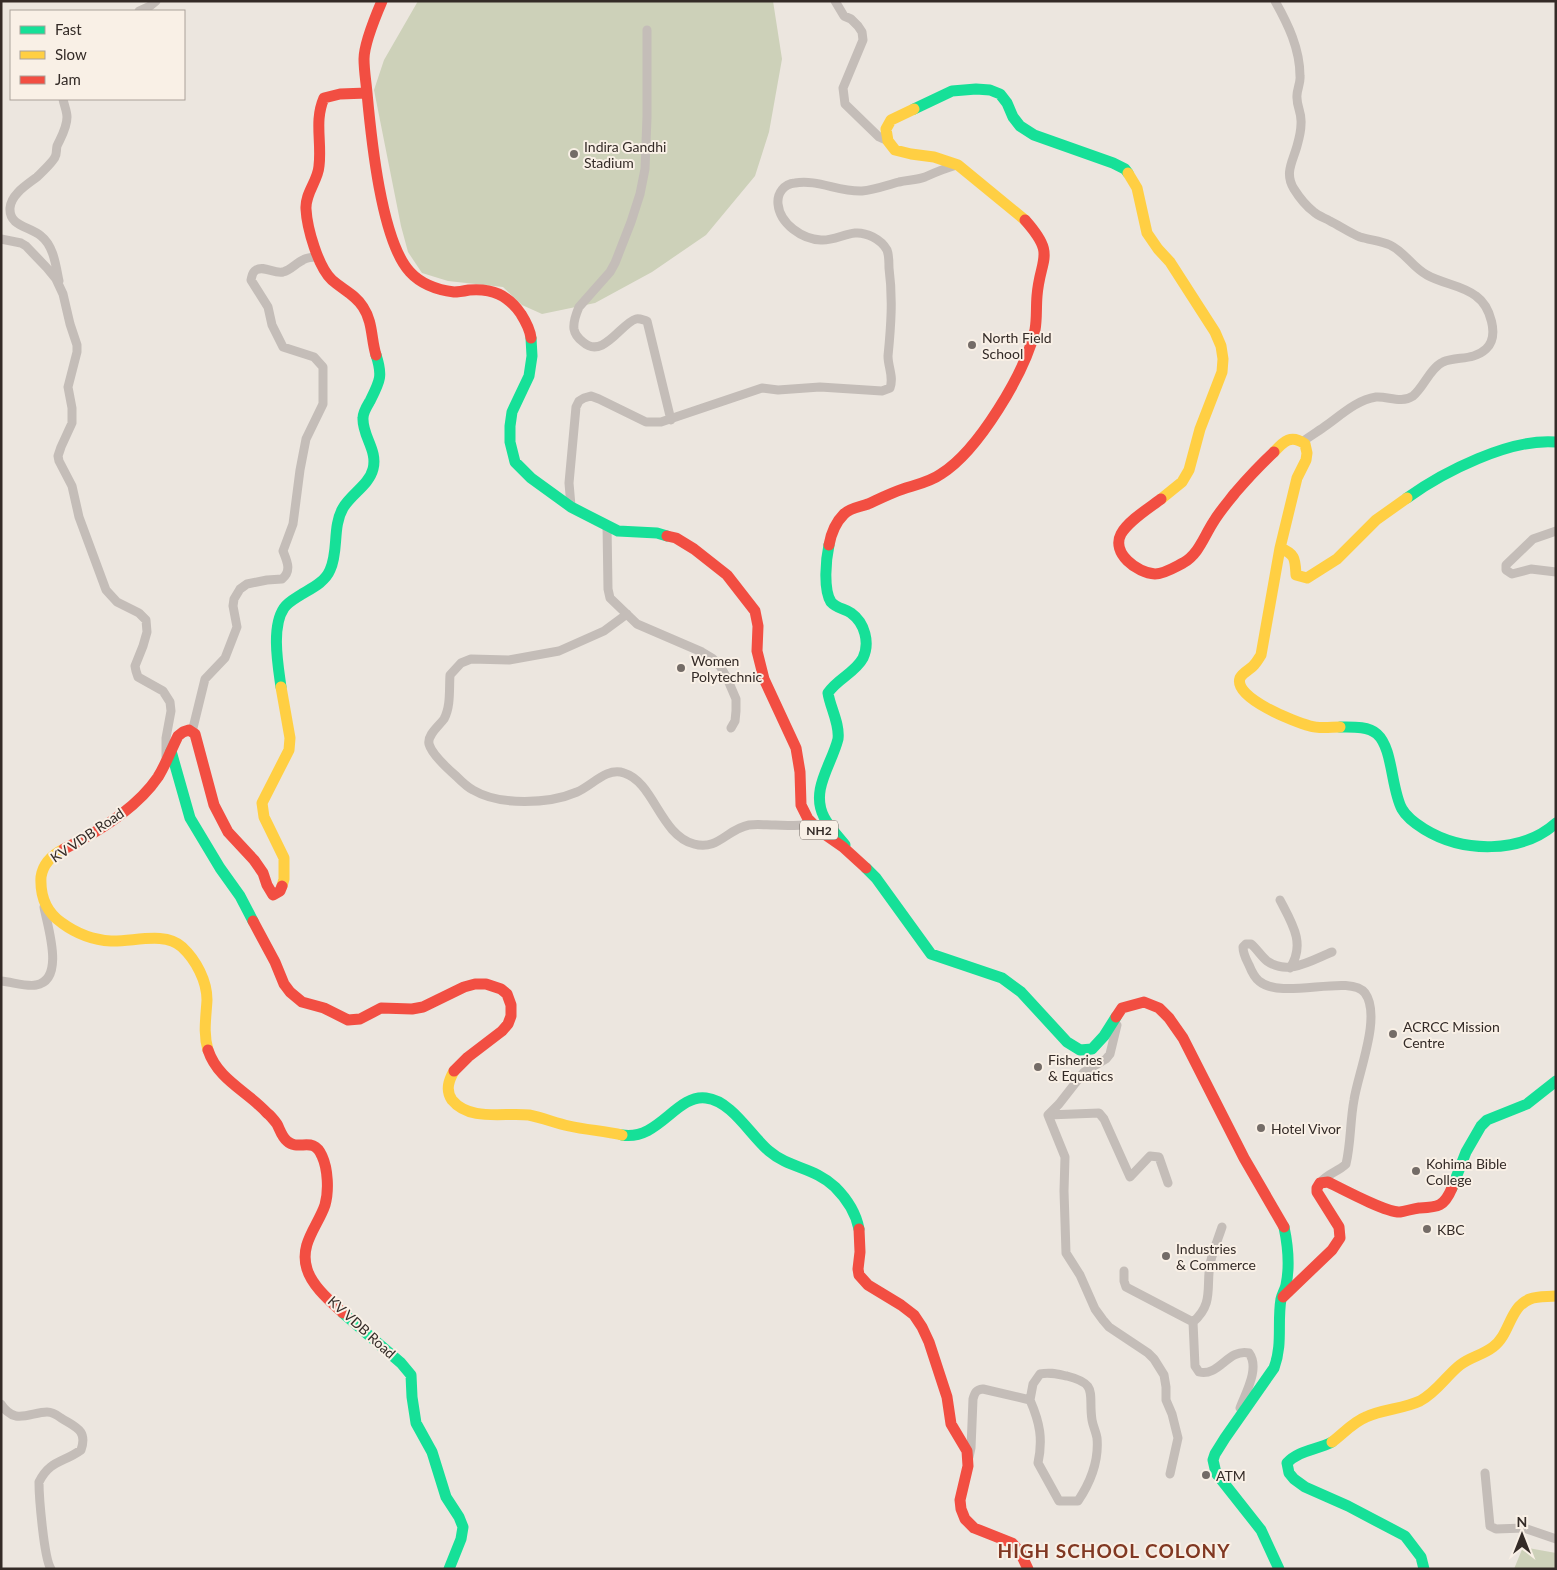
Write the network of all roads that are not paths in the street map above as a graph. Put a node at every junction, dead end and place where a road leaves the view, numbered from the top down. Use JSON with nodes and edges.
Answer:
{"nodes":[{"id":1,"x":156,"y":1,"type":"edge"},
{"id":2,"x":382,"y":1,"type":"edge"},
{"id":3,"x":835,"y":1,"type":"edge"},
{"id":4,"x":1275,"y":1,"type":"edge"},
{"id":5,"x":141,"y":10,"type":"edge"},
{"id":6,"x":647,"y":30,"type":"dead end"},
{"id":7,"x":367,"y":93,"type":"junction"},
{"id":8,"x":63,"y":100,"type":"edge"},
{"id":9,"x":888,"y":141,"type":"junction"},
{"id":10,"x":958,"y":165,"type":"junction"},
{"id":11,"x":1,"y":239,"type":"edge"},
{"id":12,"x":318,"y":256,"type":"junction"},
{"id":13,"x":60,"y":286,"type":"junction"},
{"id":14,"x":671,"y":420,"type":"junction"},
{"id":15,"x":1302,"y":442,"type":"junction"},
{"id":16,"x":1556,"y":442,"type":"edge"},
{"id":17,"x":571,"y":507,"type":"junction"},
{"id":18,"x":607,"y":525,"type":"junction"},
{"id":19,"x":1556,"y":531,"type":"edge"},
{"id":20,"x":1280,"y":548,"type":"junction"},
{"id":21,"x":1556,"y":572,"type":"edge"},
{"id":22,"x":627,"y":614,"type":"junction"},
{"id":23,"x":731,"y":728,"type":"dead end"},
{"id":24,"x":192,"y":732,"type":"junction"},
{"id":25,"x":168,"y":757,"type":"junction"},
{"id":26,"x":1556,"y":823,"type":"edge"},
{"id":27,"x":814,"y":824,"type":"junction"},
{"id":28,"x":852,"y":856,"type":"junction"},
{"id":29,"x":42,"y":898,"type":"junction"},
{"id":30,"x":1280,"y":900,"type":"dead end"},
{"id":31,"x":1332,"y":952,"type":"dead end"},
{"id":32,"x":1290,"y":968,"type":"junction"},
{"id":33,"x":1,"y":981,"type":"edge"},
{"id":34,"x":1122,"y":1008,"type":"junction"},
{"id":35,"x":1556,"y":1081,"type":"edge"},
{"id":36,"x":1048,"y":1115,"type":"junction"},
{"id":37,"x":1168,"y":1183,"type":"dead end"},
{"id":38,"x":1320,"y":1183,"type":"junction"},
{"id":39,"x":1222,"y":1227,"type":"dead end"},
{"id":40,"x":1124,"y":1271,"type":"dead end"},
{"id":41,"x":1556,"y":1296,"type":"edge"},
{"id":42,"x":1281,"y":1299,"type":"junction"},
{"id":43,"x":1193,"y":1322,"type":"junction"},
{"id":44,"x":1030,"y":1400,"type":"junction"},
{"id":45,"x":1,"y":1404,"type":"edge"},
{"id":46,"x":1232,"y":1429,"type":"junction"},
{"id":47,"x":968,"y":1457,"type":"junction"},
{"id":48,"x":1485,"y":1473,"type":"dead end"},
{"id":49,"x":1170,"y":1474,"type":"dead end"},
{"id":50,"x":1556,"y":1539,"type":"edge"},
{"id":51,"x":51,"y":1569,"type":"edge"},
{"id":52,"x":449,"y":1569,"type":"edge"},
{"id":53,"x":1028,"y":1569,"type":"edge"},
{"id":54,"x":1279,"y":1569,"type":"edge"},
{"id":55,"x":1424,"y":1569,"type":"edge"}],
"edges":[{"from":1,"to":5,"type":"street"},
{"from":2,"to":7,"type":"main road","number":"NH2"},
{"from":3,"to":9,"type":"street"},
{"from":4,"to":15,"type":"street"},
{"from":6,"to":14,"type":"street"},
{"from":7,"to":12,"type":"main road"},
{"from":7,"to":17,"type":"main road","number":"NH2"},
{"from":8,"to":13,"type":"street"},
{"from":9,"to":10,"type":"main road"},
{"from":9,"to":15,"type":"main road"},
{"from":10,"to":14,"type":"street"},
{"from":10,"to":28,"type":"main road"},
{"from":11,"to":13,"type":"street"},
{"from":12,"to":24,"type":"street"},
{"from":12,"to":24,"type":"main road"},
{"from":13,"to":25,"type":"street"},
{"from":14,"to":17,"type":"street"},
{"from":15,"to":20,"type":"main road"},
{"from":16,"to":20,"type":"main road"},
{"from":17,"to":18,"type":"main road","number":"NH2"},
{"from":18,"to":22,"type":"street"},
{"from":18,"to":27,"type":"main road","number":"NH2"},
{"from":19,"to":21,"type":"street"},
{"from":20,"to":26,"type":"main road"},
{"from":22,"to":23,"type":"street"},
{"from":22,"to":27,"type":"street"},
{"from":24,"to":25,"type":"main road","name":"KV VDB Road"},
{"from":25,"to":29,"type":"main road","name":"KV VDB Road"},
{"from":25,"to":47,"type":"main road"},
{"from":27,"to":28,"type":"main road","number":"NH2"},
{"from":28,"to":34,"type":"main road","number":"NH2"},
{"from":29,"to":33,"type":"street"},
{"from":29,"to":52,"type":"main road","name":"KV VDB Road"},
{"from":30,"to":32,"type":"street"},
{"from":31,"to":32,"type":"street"},
{"from":32,"to":38,"type":"street"},
{"from":34,"to":36,"type":"street"},
{"from":34,"to":42,"type":"main road"},
{"from":35,"to":38,"type":"main road"},
{"from":36,"to":37,"type":"street"},
{"from":36,"to":49,"type":"street"},
{"from":38,"to":42,"type":"main road"},
{"from":39,"to":43,"type":"street"},
{"from":40,"to":43,"type":"street"},
{"from":41,"to":55,"type":"main road"},
{"from":42,"to":46,"type":"main road"},
{"from":43,"to":46,"type":"street"},
{"from":44,"to":44,"type":"street"},
{"from":44,"to":47,"type":"street"},
{"from":45,"to":51,"type":"street"},
{"from":46,"to":54,"type":"main road"},
{"from":47,"to":53,"type":"main road"},
{"from":48,"to":50,"type":"street"}]}
